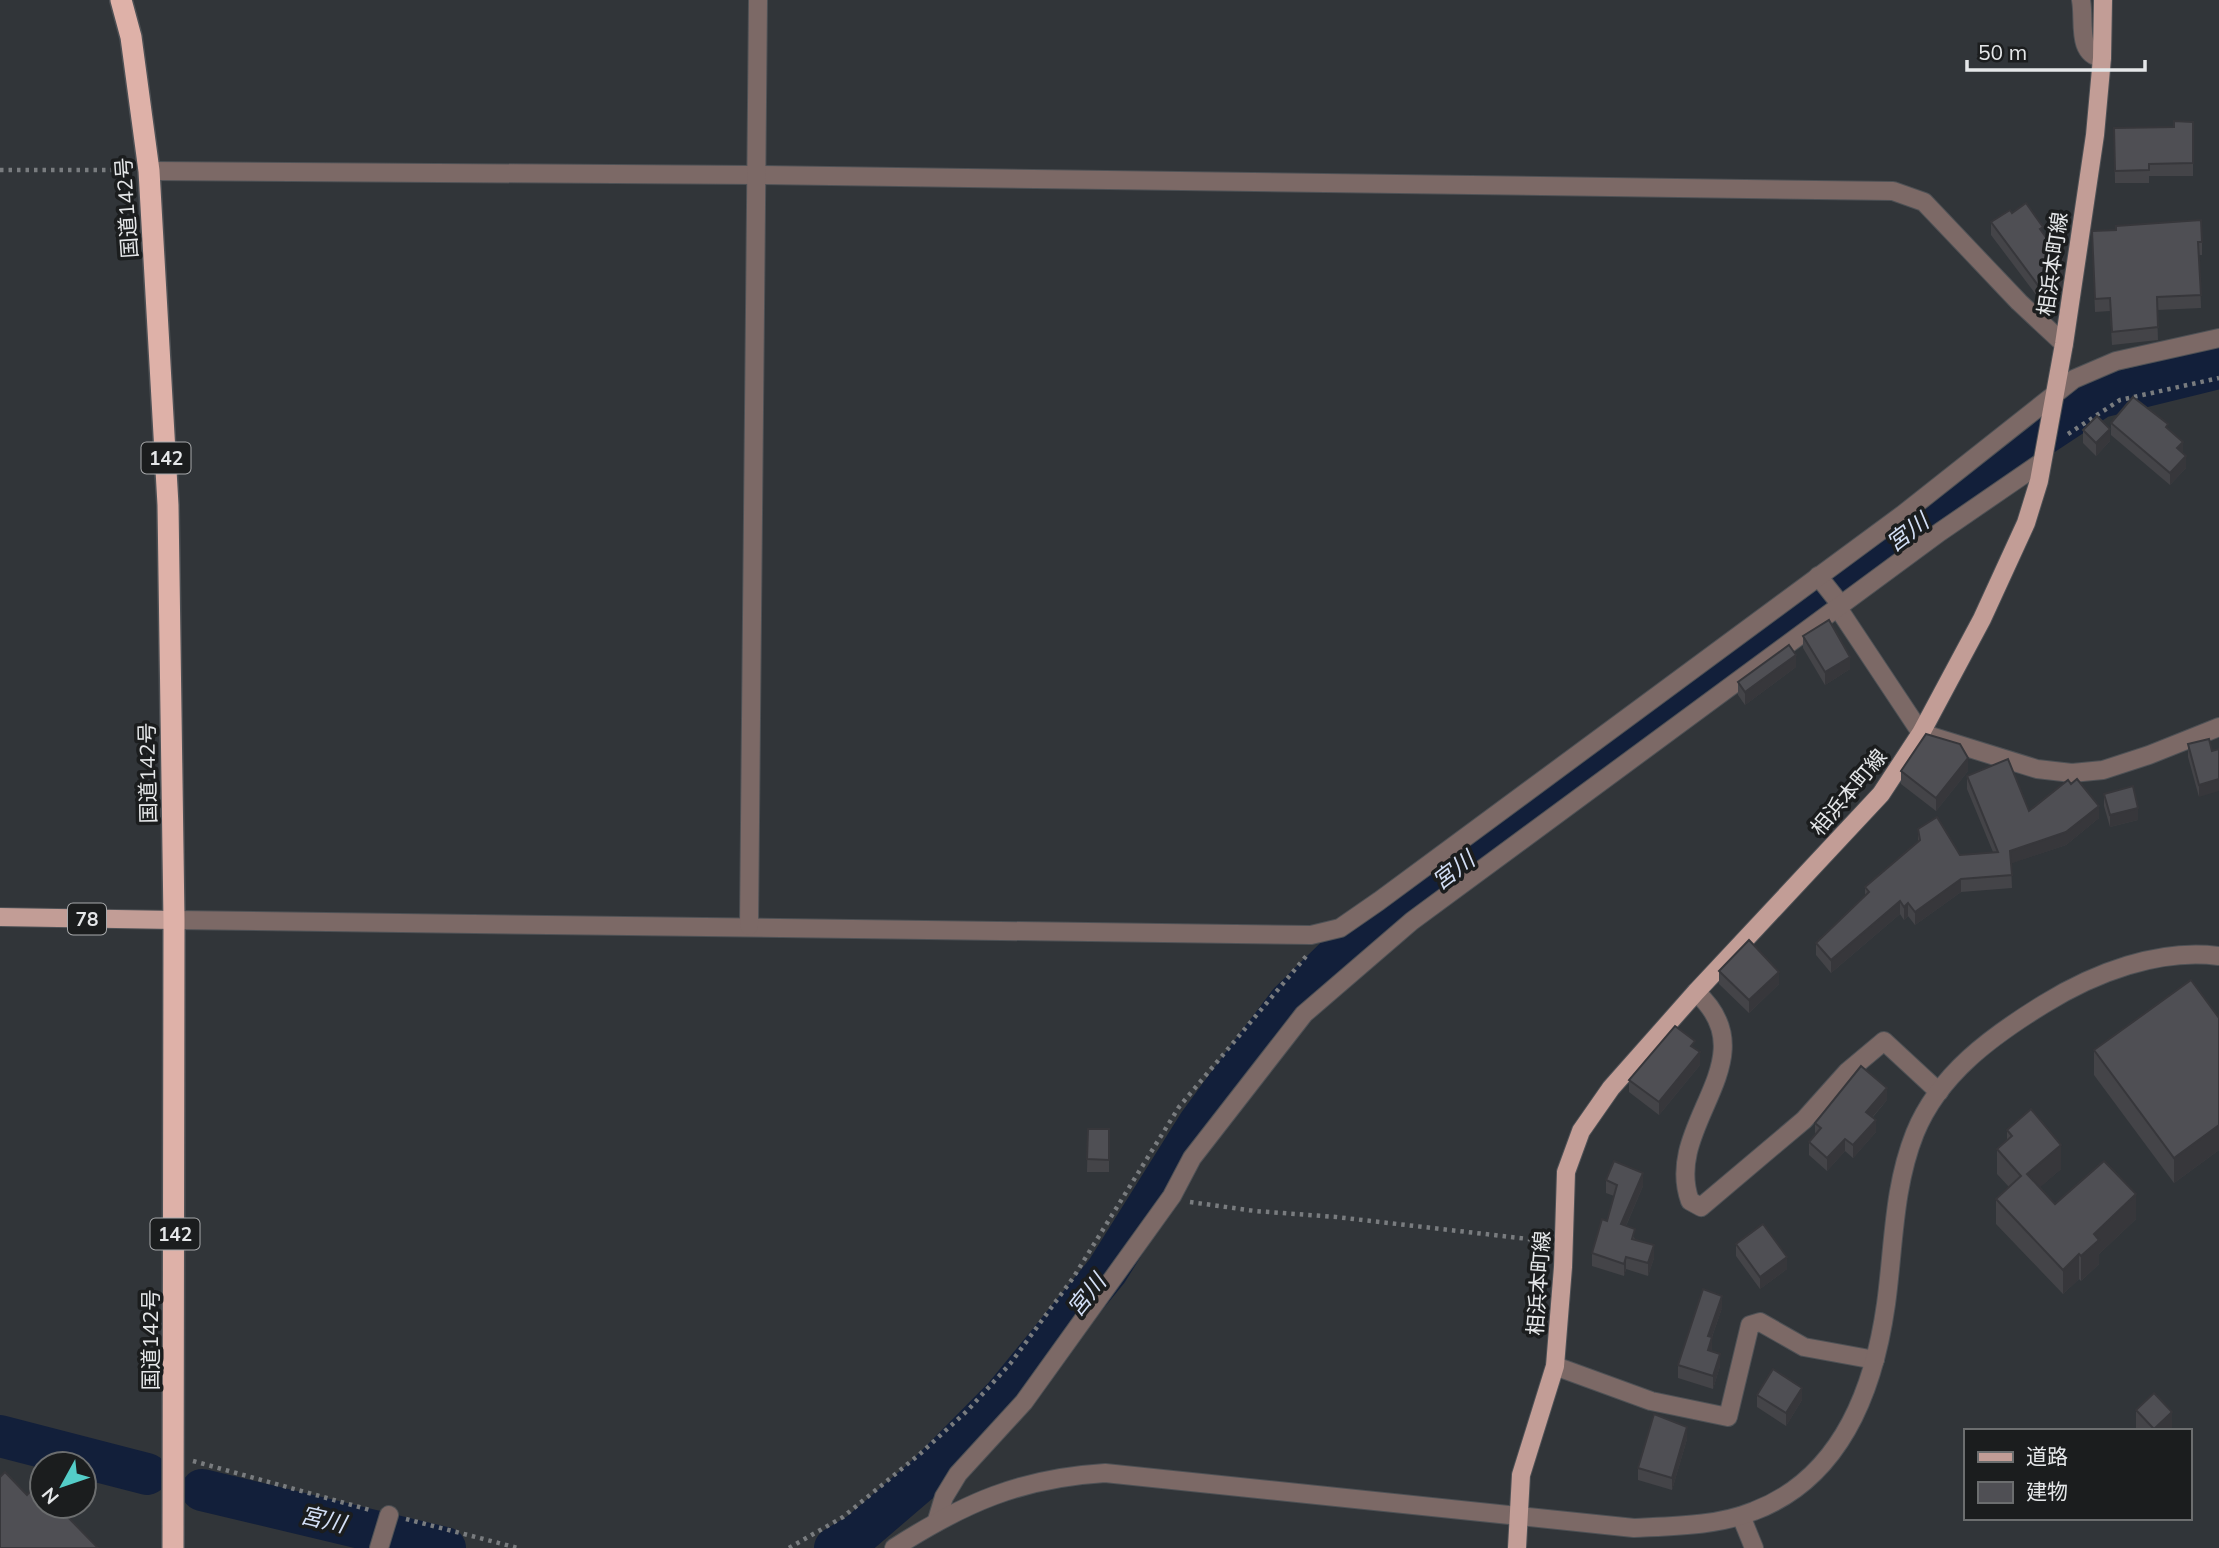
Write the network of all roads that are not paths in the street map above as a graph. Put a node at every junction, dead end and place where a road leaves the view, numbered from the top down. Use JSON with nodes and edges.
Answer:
{"nodes":[{"id":1,"x":121,"y":0,"type":"edge"},
{"id":2,"x":758,"y":0,"type":"edge"},
{"id":3,"x":2081,"y":0,"type":"edge"},
{"id":4,"x":2103,"y":0,"type":"edge"},
{"id":5,"x":2102,"y":58,"type":"junction"},
{"id":6,"x":149,"y":171,"type":"junction"},
{"id":7,"x":756,"y":175,"type":"junction"},
{"id":8,"x":2219,"y":338,"type":"edge"},
{"id":9,"x":2064,"y":344,"type":"junction"},
{"id":10,"x":2056,"y":393,"type":"junction"},
{"id":11,"x":2043,"y":455,"type":"junction"},
{"id":12,"x":1820,"y":579,"type":"junction"},
{"id":13,"x":1837,"y":604,"type":"junction"},
{"id":14,"x":2219,"y":727,"type":"edge"},
{"id":15,"x":1921,"y":733,"type":"junction"},
{"id":16,"x":0,"y":917,"type":"edge"},
{"id":17,"x":174,"y":920,"type":"junction"},
{"id":18,"x":749,"y":926,"type":"junction"},
{"id":19,"x":2219,"y":956,"type":"edge"},
{"id":20,"x":1696,"y":992,"type":"junction"},
{"id":21,"x":1939,"y":1092,"type":"junction"},
{"id":22,"x":1875,"y":1360,"type":"junction"},
{"id":23,"x":1555,"y":1366,"type":"junction"},
{"id":24,"x":1520,"y":1514,"type":"junction"},
{"id":25,"x":1741,"y":1516,"type":"junction"},
{"id":26,"x":388,"y":1519,"type":"road end"},
{"id":27,"x":937,"y":1520,"type":"junction"},
{"id":28,"x":379,"y":1547,"type":"edge"},
{"id":29,"x":173,"y":1548,"type":"edge"},
{"id":30,"x":894,"y":1548,"type":"edge"},
{"id":31,"x":1517,"y":1548,"type":"edge"},
{"id":32,"x":1754,"y":1548,"type":"edge"}],
"edges":[{"from":1,"to":6,"type":"highway","name":"国道142号","number":"142"},
{"from":2,"to":7,"type":"street"},
{"from":3,"to":5,"type":"street"},
{"from":4,"to":5,"type":"main road","name":"相浜本町線"},
{"from":5,"to":9,"type":"main road","name":"相浜本町線"},
{"from":6,"to":7,"type":"street"},
{"from":6,"to":17,"type":"highway","name":"国道142号","number":"142"},
{"from":7,"to":9,"type":"street"},
{"from":7,"to":18,"type":"street"},
{"from":8,"to":10,"type":"street"},
{"from":9,"to":10,"type":"main road","name":"相浜本町線"},
{"from":10,"to":11,"type":"main road","name":"相浜本町線"},
{"from":10,"to":12,"type":"street"},
{"from":11,"to":13,"type":"street"},
{"from":11,"to":15,"type":"main road","name":"相浜本町線"},
{"from":12,"to":13,"type":"street"},
{"from":12,"to":18,"type":"street"},
{"from":13,"to":15,"type":"street"},
{"from":13,"to":27,"type":"street"},
{"from":14,"to":15,"type":"street"},
{"from":15,"to":20,"type":"main road","name":"相浜本町線"},
{"from":16,"to":17,"type":"main road","number":"78"},
{"from":17,"to":18,"type":"street"},
{"from":17,"to":29,"type":"highway","name":"国道142号","number":"142"},
{"from":19,"to":21,"type":"street"},
{"from":20,"to":21,"type":"street"},
{"from":20,"to":23,"type":"main road","name":"相浜本町線"},
{"from":21,"to":22,"type":"street"},
{"from":22,"to":23,"type":"street"},
{"from":22,"to":25,"type":"street"},
{"from":23,"to":24,"type":"main road","name":"相浜本町線"},
{"from":24,"to":25,"type":"street"},
{"from":24,"to":27,"type":"street"},
{"from":24,"to":31,"type":"main road","name":"相浜本町線"},
{"from":25,"to":32,"type":"street"},
{"from":26,"to":28,"type":"street"},
{"from":27,"to":30,"type":"street"}]}
